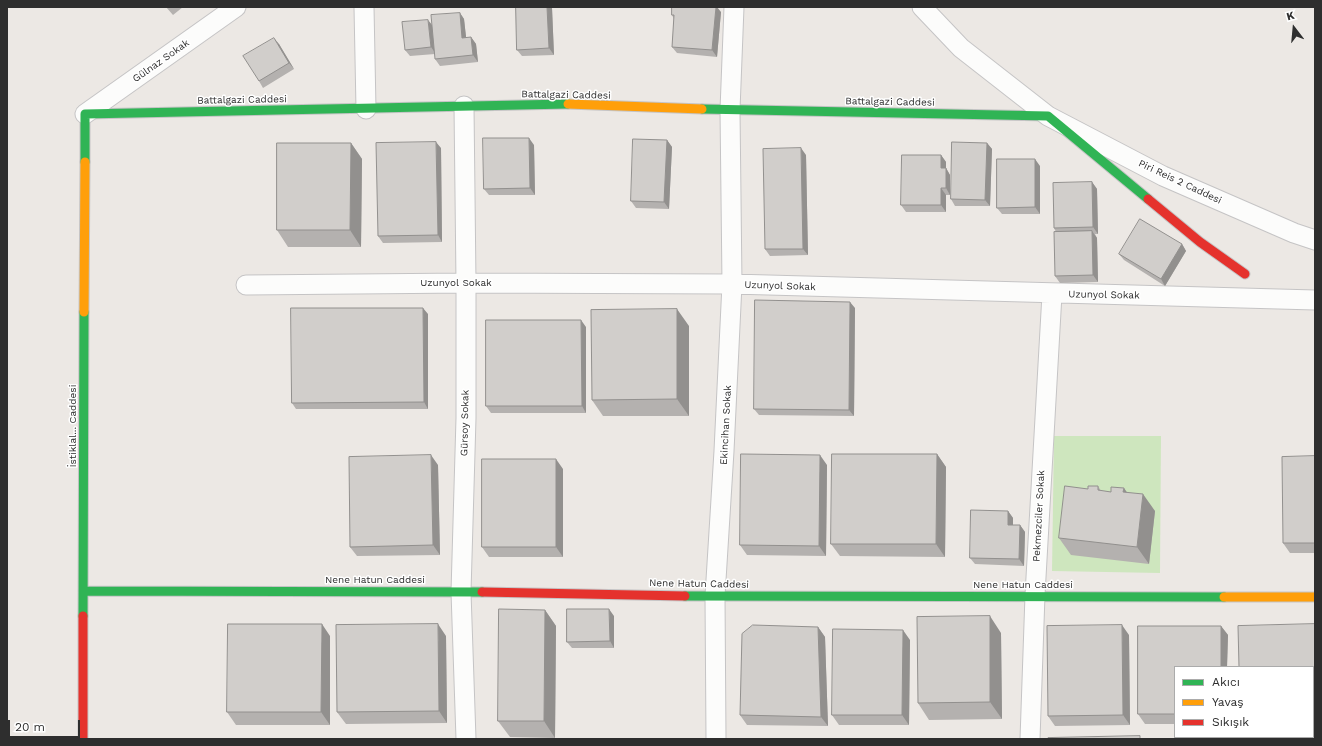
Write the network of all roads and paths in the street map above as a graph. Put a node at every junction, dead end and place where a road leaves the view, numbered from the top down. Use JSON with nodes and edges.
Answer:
{"nodes":[{"id":1,"x":236,"y":7,"type":"edge"},
{"id":2,"x":364,"y":7,"type":"edge"},
{"id":3,"x":734,"y":7,"type":"edge"},
{"id":4,"x":922,"y":7,"type":"edge"},
{"id":5,"x":464,"y":106,"type":"junction"},
{"id":6,"x":366,"y":109,"type":"junction"},
{"id":7,"x":730,"y":110,"type":"junction"},
{"id":8,"x":85,"y":114,"type":"junction"},
{"id":9,"x":1048,"y":116,"type":"junction"},
{"id":10,"x":1315,"y":240,"type":"edge"},
{"id":11,"x":1245,"y":274,"type":"dead end"},
{"id":12,"x":466,"y":283,"type":"junction"},
{"id":13,"x":732,"y":284,"type":"junction"},
{"id":14,"x":246,"y":285,"type":"dead end"},
{"id":15,"x":1052,"y":294,"type":"junction"},
{"id":16,"x":1315,"y":300,"type":"edge"},
{"id":17,"x":83,"y":591,"type":"junction"},
{"id":18,"x":461,"y":592,"type":"junction"},
{"id":19,"x":1035,"y":595,"type":"junction"},
{"id":20,"x":715,"y":596,"type":"junction"},
{"id":21,"x":1315,"y":597,"type":"edge"},
{"id":22,"x":83,"y":739,"type":"edge"},
{"id":23,"x":466,"y":739,"type":"edge"},
{"id":24,"x":716,"y":739,"type":"edge"},
{"id":25,"x":1030,"y":739,"type":"edge"}],
"edges":[{"from":1,"to":8,"type":"street","name":"Gülnaz Sokak"},
{"from":2,"to":6,"type":"street"},
{"from":3,"to":7,"type":"street","name":"Ekincihan Sokak"},
{"from":4,"to":9,"type":"street","name":"Piri Reis 2 Caddesi"},
{"from":5,"to":6,"type":"street","name":"Battalgazi Caddesi"},
{"from":5,"to":7,"type":"street","name":"Battalgazi Caddesi"},
{"from":5,"to":12,"type":"street","name":"Gürsoy Sokak"},
{"from":6,"to":8,"type":"street","name":"Battalgazi Caddesi"},
{"from":7,"to":9,"type":"street","name":"Battalgazi Caddesi"},
{"from":7,"to":13,"type":"street","name":"Ekincihan Sokak"},
{"from":8,"to":17,"type":"street","name":"İstiklal... Caddesi"},
{"from":9,"to":10,"type":"street","name":"Piri Reis 2 Caddesi"},
{"from":9,"to":11,"type":"street","name":"Piri Reis 2 Caddesi"},
{"from":12,"to":13,"type":"street","name":"Uzunyol Sokak"},
{"from":12,"to":14,"type":"street","name":"Uzunyol Sokak"},
{"from":12,"to":18,"type":"street","name":"Gürsoy Sokak"},
{"from":13,"to":15,"type":"street","name":"Uzunyol Sokak"},
{"from":13,"to":20,"type":"street","name":"Ekincihan Sokak"},
{"from":15,"to":16,"type":"street","name":"Uzunyol Sokak"},
{"from":15,"to":19,"type":"street","name":"Pekmezciler Sokak"},
{"from":17,"to":18,"type":"street","name":"Nene Hatun Caddesi"},
{"from":17,"to":22,"type":"street","name":"İstiklal... Caddesi"},
{"from":18,"to":20,"type":"street","name":"Nene Hatun Caddesi"},
{"from":18,"to":23,"type":"street","name":"Gürsoy Sokak"},
{"from":19,"to":20,"type":"street","name":"Nene Hatun Caddesi"},
{"from":19,"to":21,"type":"street","name":"Nene Hatun Caddesi"},
{"from":19,"to":25,"type":"street","name":"Pekmezciler Sokak"},
{"from":20,"to":24,"type":"street","name":"Ekincihan Sokak"}]}
